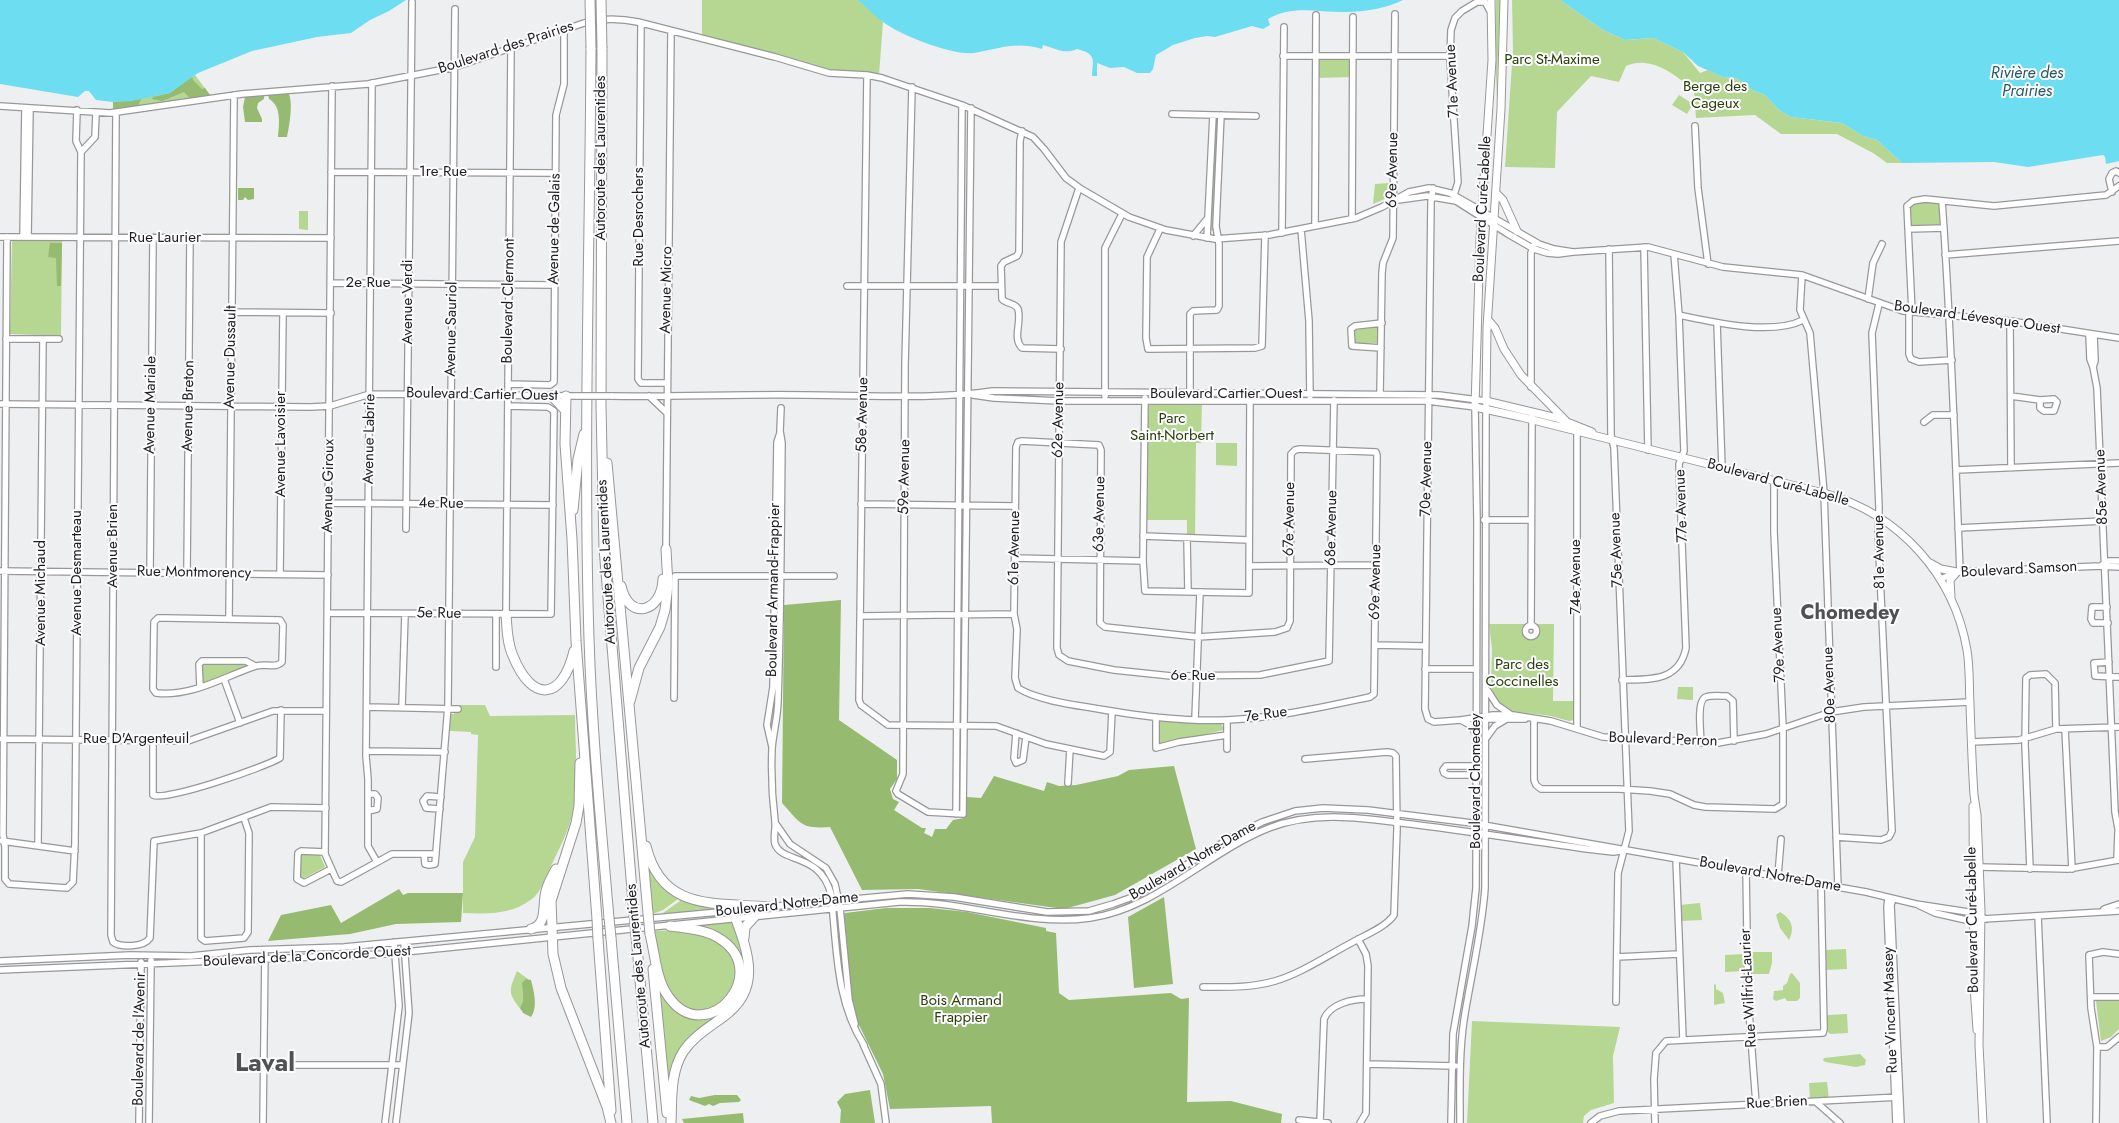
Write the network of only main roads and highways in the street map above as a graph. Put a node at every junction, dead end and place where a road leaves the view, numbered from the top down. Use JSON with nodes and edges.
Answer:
{"nodes":[{"id":1,"x":590,"y":0,"type":"edge"},
{"id":2,"x":601,"y":0,"type":"edge"},
{"id":3,"x":1491,"y":0,"type":"edge"},
{"id":4,"x":1504,"y":0,"type":"edge"},
{"id":5,"x":1496,"y":193,"type":"junction"},
{"id":6,"x":1517,"y":232,"type":"road end"},
{"id":7,"x":1489,"y":321,"type":"junction"},
{"id":8,"x":552,"y":396,"type":"road end"},
{"id":9,"x":566,"y":396,"type":"road end"},
{"id":10,"x":601,"y":405,"type":"junction"},
{"id":11,"x":1486,"y":405,"type":"junction"},
{"id":12,"x":565,"y":410,"type":"junction"},
{"id":13,"x":1532,"y":416,"type":"junction"},
{"id":14,"x":587,"y":419,"type":"junction"},
{"id":15,"x":1567,"y":421,"type":"junction"},
{"id":16,"x":1577,"y":428,"type":"junction"},
{"id":17,"x":572,"y":539,"type":"junction"},
{"id":18,"x":614,"y":546,"type":"junction"},
{"id":19,"x":1930,"y":563,"type":"junction"},
{"id":20,"x":1952,"y":602,"type":"junction"},
{"id":21,"x":506,"y":614,"type":"road end"},
{"id":22,"x":576,"y":642,"type":"junction"},
{"id":23,"x":628,"y":707,"type":"junction"},
{"id":24,"x":582,"y":733,"type":"junction"},
{"id":25,"x":1974,"y":795,"type":"junction"},
{"id":26,"x":639,"y":818,"type":"junction"},
{"id":27,"x":565,"y":854,"type":"junction"},
{"id":28,"x":769,"y":907,"type":"road end"},
{"id":29,"x":734,"y":915,"type":"road end"},
{"id":30,"x":755,"y":916,"type":"road end"},
{"id":31,"x":1979,"y":918,"type":"junction"},
{"id":32,"x":670,"y":926,"type":"road end"},
{"id":33,"x":531,"y":929,"type":"road end"},
{"id":34,"x":650,"y":934,"type":"junction"},
{"id":35,"x":744,"y":941,"type":"junction"},
{"id":36,"x":611,"y":1123,"type":"edge"},
{"id":37,"x":627,"y":1123,"type":"edge"},
{"id":38,"x":654,"y":1123,"type":"edge"},
{"id":39,"x":669,"y":1123,"type":"edge"},
{"id":40,"x":1982,"y":1123,"type":"edge"}],
"edges":[{"from":1,"to":14,"type":"highway","name":"Autoroute des Laurentides","bridge":true},
{"from":2,"to":10,"type":"highway","name":"Autoroute des Laurentides","bridge":true},
{"from":3,"to":11,"type":"main road","name":"Boulevard Curé-Labelle"},
{"from":4,"to":5,"type":"main road","name":"Boulevard Curé-Labelle"},
{"from":5,"to":6,"type":"main road"},
{"from":5,"to":7,"type":"main road","name":"Boulevard Curé-Labelle"},
{"from":7,"to":11,"type":"main road","name":"Boulevard Curé-Labelle"},
{"from":7,"to":15,"type":"main road"},
{"from":8,"to":12,"type":"highway"},
{"from":9,"to":12,"type":"highway"},
{"from":10,"to":18,"type":"highway"},
{"from":10,"to":38,"type":"highway","name":"Autoroute des Laurentides","bridge":true},
{"from":11,"to":13,"type":"main road","name":"Boulevard Curé-Labelle"},
{"from":12,"to":17,"type":"highway"},
{"from":13,"to":15,"type":"main road","name":"Boulevard Curé-Labelle"},
{"from":13,"to":16,"type":"main road","name":"Boulevard Curé-Labelle"},
{"from":14,"to":17,"type":"highway"},
{"from":14,"to":37,"type":"highway","name":"Autoroute des Laurentides","bridge":true},
{"from":15,"to":16,"type":"main road","name":"Boulevard Curé-Labelle"},
{"from":16,"to":19,"type":"main road","name":"Boulevard Curé-Labelle"},
{"from":17,"to":22,"type":"highway"},
{"from":18,"to":23,"type":"highway"},
{"from":18,"to":23,"type":"highway"},
{"from":19,"to":20,"type":"main road","name":"Boulevard Curé-Labelle"},
{"from":19,"to":20,"type":"main road"},
{"from":20,"to":25,"type":"main road","name":"Boulevard Curé-Labelle"},
{"from":21,"to":22,"type":"highway"},
{"from":22,"to":24,"type":"highway"},
{"from":23,"to":26,"type":"highway"},
{"from":24,"to":27,"type":"highway"},
{"from":24,"to":36,"type":"highway","bridge":true},
{"from":25,"to":31,"type":"main road","name":"Boulevard Curé-Labelle"},
{"from":25,"to":31,"type":"main road","name":"Boulevard Curé-Labelle"},
{"from":26,"to":28,"type":"highway"},
{"from":26,"to":34,"type":"highway","bridge":true},
{"from":27,"to":33,"type":"highway"},
{"from":27,"to":36,"type":"highway"},
{"from":29,"to":35,"type":"highway"},
{"from":30,"to":35,"type":"highway"},
{"from":31,"to":40,"type":"main road","name":"Boulevard Curé-Labelle"},
{"from":32,"to":34,"type":"highway"},
{"from":34,"to":39,"type":"highway"},
{"from":35,"to":39,"type":"highway"}]}
